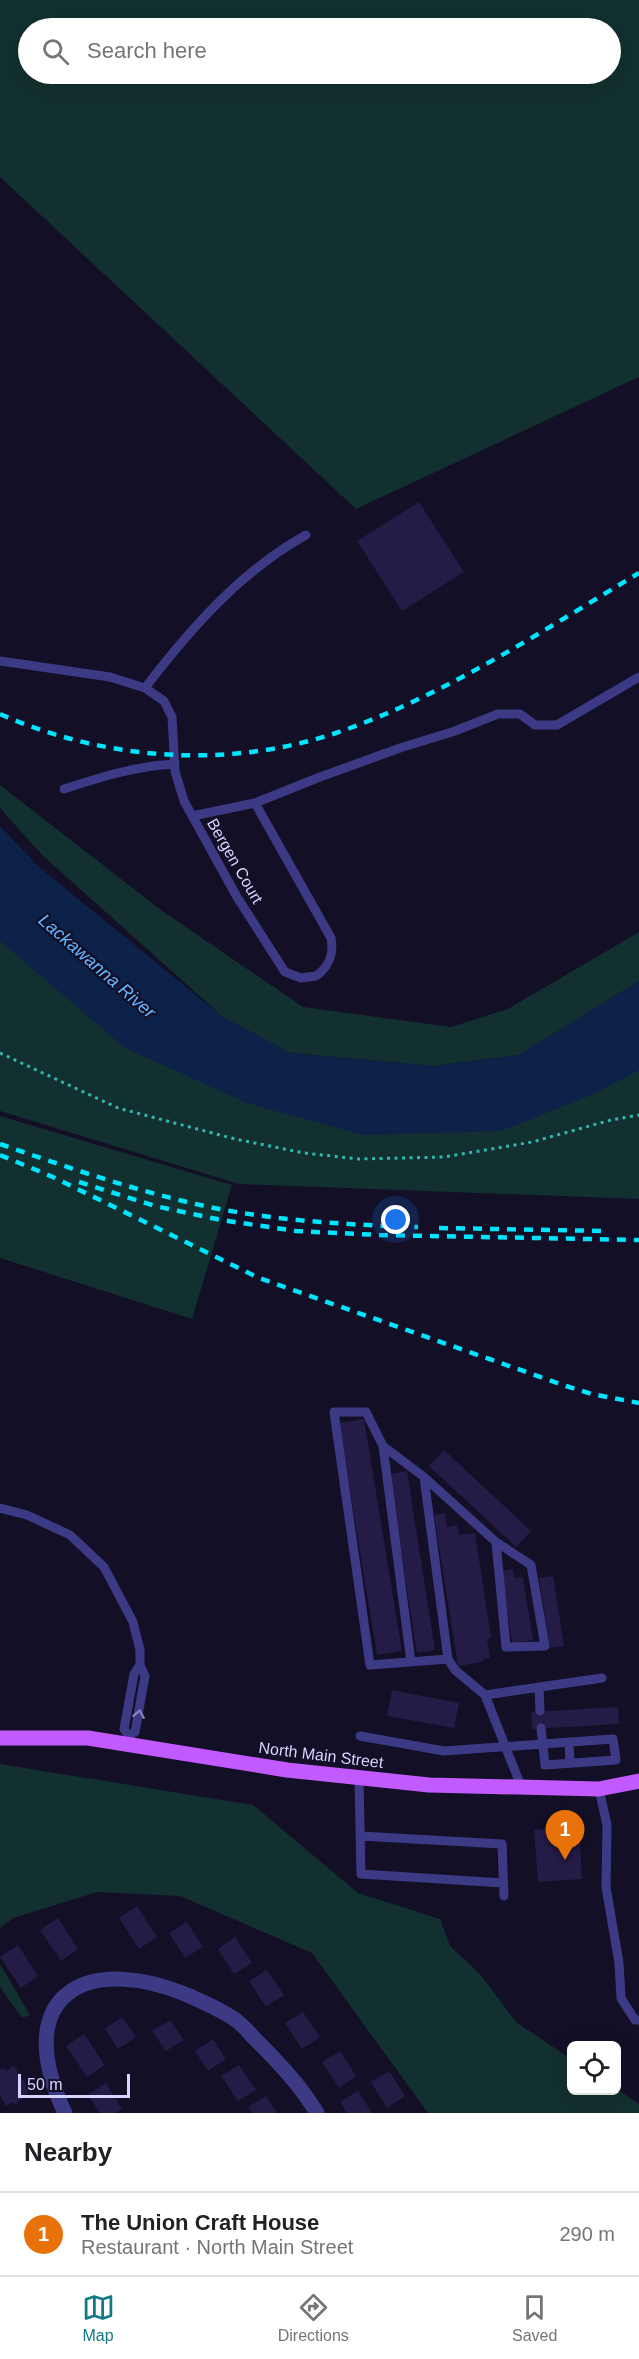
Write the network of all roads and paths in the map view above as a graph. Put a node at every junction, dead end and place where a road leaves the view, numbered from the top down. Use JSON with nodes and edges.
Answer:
{"nodes":[{"id":1,"x":306,"y":535,"type":"dead end"},
{"id":2,"x":0,"y":661,"type":"edge"},
{"id":3,"x":639,"y":677,"type":"edge"},
{"id":4,"x":145,"y":688,"type":"junction"},
{"id":5,"x":175,"y":764,"type":"junction"},
{"id":6,"x":64,"y":789,"type":"dead end"},
{"id":7,"x":255,"y":803,"type":"junction"},
{"id":8,"x":192,"y":816,"type":"junction"},
{"id":9,"x":0,"y":1053,"type":"edge"},
{"id":10,"x":639,"y":1114,"type":"edge"},
{"id":11,"x":383,"y":1446,"type":"junction"},
{"id":12,"x":424,"y":1477,"type":"junction"},
{"id":13,"x":0,"y":1508,"type":"edge"},
{"id":14,"x":496,"y":1542,"type":"junction"},
{"id":15,"x":448,"y":1659,"type":"junction"},
{"id":16,"x":411,"y":1662,"type":"junction"},
{"id":17,"x":602,"y":1678,"type":"dead end"},
{"id":18,"x":539,"y":1688,"type":"junction"},
{"id":19,"x":485,"y":1695,"type":"junction"},
{"id":20,"x":540,"y":1711,"type":"dead end"},
{"id":21,"x":541,"y":1728,"type":"dead end"},
{"id":22,"x":360,"y":1736,"type":"dead end"},
{"id":23,"x":0,"y":1738,"type":"edge"},
{"id":24,"x":128,"y":1740,"type":"junction"},
{"id":25,"x":593,"y":1740,"type":"junction"},
{"id":26,"x":569,"y":1742,"type":"junction"},
{"id":27,"x":542,"y":1743,"type":"junction"},
{"id":28,"x":506,"y":1745,"type":"junction"},
{"id":29,"x":596,"y":1761,"type":"junction"},
{"id":30,"x":570,"y":1763,"type":"junction"},
{"id":31,"x":359,"y":1778,"type":"junction"},
{"id":32,"x":639,"y":1781,"type":"edge"},
{"id":33,"x":521,"y":1786,"type":"junction"},
{"id":34,"x":599,"y":1789,"type":"junction"},
{"id":35,"x":360,"y":1836,"type":"junction"},
{"id":36,"x":503,"y":1883,"type":"junction"},
{"id":37,"x":504,"y":1896,"type":"dead end"},
{"id":38,"x":639,"y":2020,"type":"edge"},
{"id":39,"x":65,"y":2113,"type":"edge"},
{"id":40,"x":317,"y":2113,"type":"edge"}],
"edges":[{"from":1,"to":4,"type":"lane"},
{"from":2,"to":4,"type":"lane","name":"Bergen Court"},
{"from":3,"to":7,"type":"lane"},
{"from":4,"to":5,"type":"lane","name":"Bergen Court"},
{"from":5,"to":6,"type":"lane"},
{"from":5,"to":8,"type":"lane","name":"Bergen Court"},
{"from":7,"to":8,"type":"lane"},
{"from":7,"to":8,"type":"lane","name":"Bergen Court"},
{"from":9,"to":10,"type":"path"},
{"from":11,"to":12,"type":"lane"},
{"from":11,"to":16,"type":"lane"},
{"from":11,"to":16,"type":"lane"},
{"from":12,"to":14,"type":"lane"},
{"from":12,"to":15,"type":"lane"},
{"from":13,"to":24,"type":"lane"},
{"from":14,"to":14,"type":"lane"},
{"from":15,"to":16,"type":"lane"},
{"from":15,"to":19,"type":"lane"},
{"from":17,"to":18,"type":"lane"},
{"from":18,"to":19,"type":"lane"},
{"from":18,"to":20,"type":"lane"},
{"from":19,"to":28,"type":"lane"},
{"from":21,"to":27,"type":"lane"},
{"from":22,"to":28,"type":"lane"},
{"from":23,"to":24,"type":"main road","name":"North Main Street"},
{"from":24,"to":31,"type":"main road","name":"North Main Street"},
{"from":25,"to":26,"type":"lane"},
{"from":25,"to":29,"type":"lane"},
{"from":25,"to":29,"type":"lane"},
{"from":26,"to":27,"type":"lane"},
{"from":26,"to":30,"type":"lane"},
{"from":27,"to":28,"type":"lane"},
{"from":27,"to":30,"type":"lane"},
{"from":28,"to":33,"type":"lane"},
{"from":29,"to":30,"type":"lane"},
{"from":31,"to":33,"type":"main road","name":"North Main Street"},
{"from":31,"to":35,"type":"lane"},
{"from":32,"to":34,"type":"main road","name":"North Main Street"},
{"from":33,"to":34,"type":"main road","name":"North Main Street"},
{"from":34,"to":38,"type":"lane"},
{"from":35,"to":36,"type":"lane"},
{"from":35,"to":36,"type":"lane"},
{"from":36,"to":37,"type":"lane"},
{"from":39,"to":40,"type":"street"}]}
